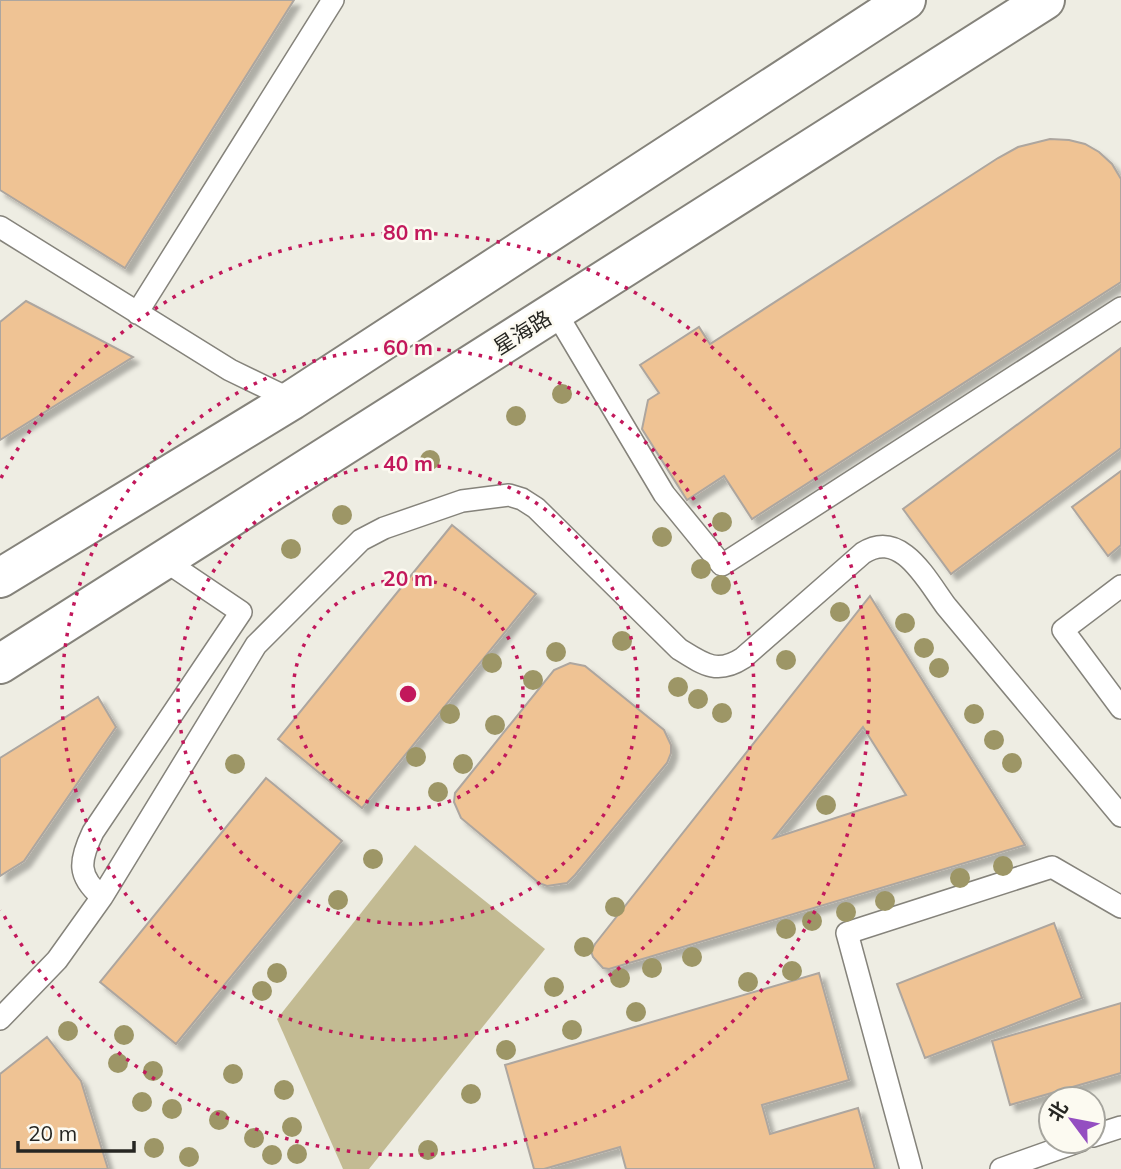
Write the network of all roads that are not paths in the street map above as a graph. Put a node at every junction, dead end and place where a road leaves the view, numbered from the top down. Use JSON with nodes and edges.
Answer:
{"nodes":[{"id":1,"x":333,"y":0,"type":"edge"},
{"id":2,"x":906,"y":0,"type":"edge"},
{"id":3,"x":1045,"y":0,"type":"edge"},
{"id":4,"x":0,"y":227,"type":"edge"},
{"id":5,"x":1121,"y":308,"type":"edge"},
{"id":6,"x":555,"y":312,"type":"junction"},
{"id":7,"x":137,"y":313,"type":"junction"},
{"id":8,"x":292,"y":400,"type":"junction"},
{"id":9,"x":164,"y":560,"type":"junction"},
{"id":10,"x":0,"y":578,"type":"edge"},
{"id":11,"x":1121,"y":586,"type":"edge"},
{"id":12,"x":0,"y":664,"type":"edge"},
{"id":13,"x":1121,"y":708,"type":"edge"},
{"id":14,"x":1121,"y":816,"type":"edge"},
{"id":15,"x":102,"y":897,"type":"junction"},
{"id":16,"x":1121,"y":907,"type":"edge"},
{"id":17,"x":0,"y":1019,"type":"edge"},
{"id":18,"x":1040,"y":1155,"type":"edge"},
{"id":19,"x":911,"y":1169,"type":"edge"},
{"id":20,"x":1000,"y":1169,"type":"edge"}],
"edges":[{"from":1,"to":7,"type":"lane"},
{"from":2,"to":8,"type":"street"},
{"from":3,"to":6,"type":"street","name":"星海路"},
{"from":4,"to":7,"type":"lane"},
{"from":5,"to":6,"type":"lane"},
{"from":6,"to":9,"type":"street","name":"星海路"},
{"from":7,"to":8,"type":"lane"},
{"from":8,"to":10,"type":"street"},
{"from":9,"to":12,"type":"street","name":"星海路"},
{"from":9,"to":15,"type":"lane"},
{"from":11,"to":13,"type":"lane"},
{"from":14,"to":15,"type":"lane"},
{"from":15,"to":17,"type":"lane"},
{"from":16,"to":19,"type":"lane"},
{"from":18,"to":20,"type":"lane"}]}
